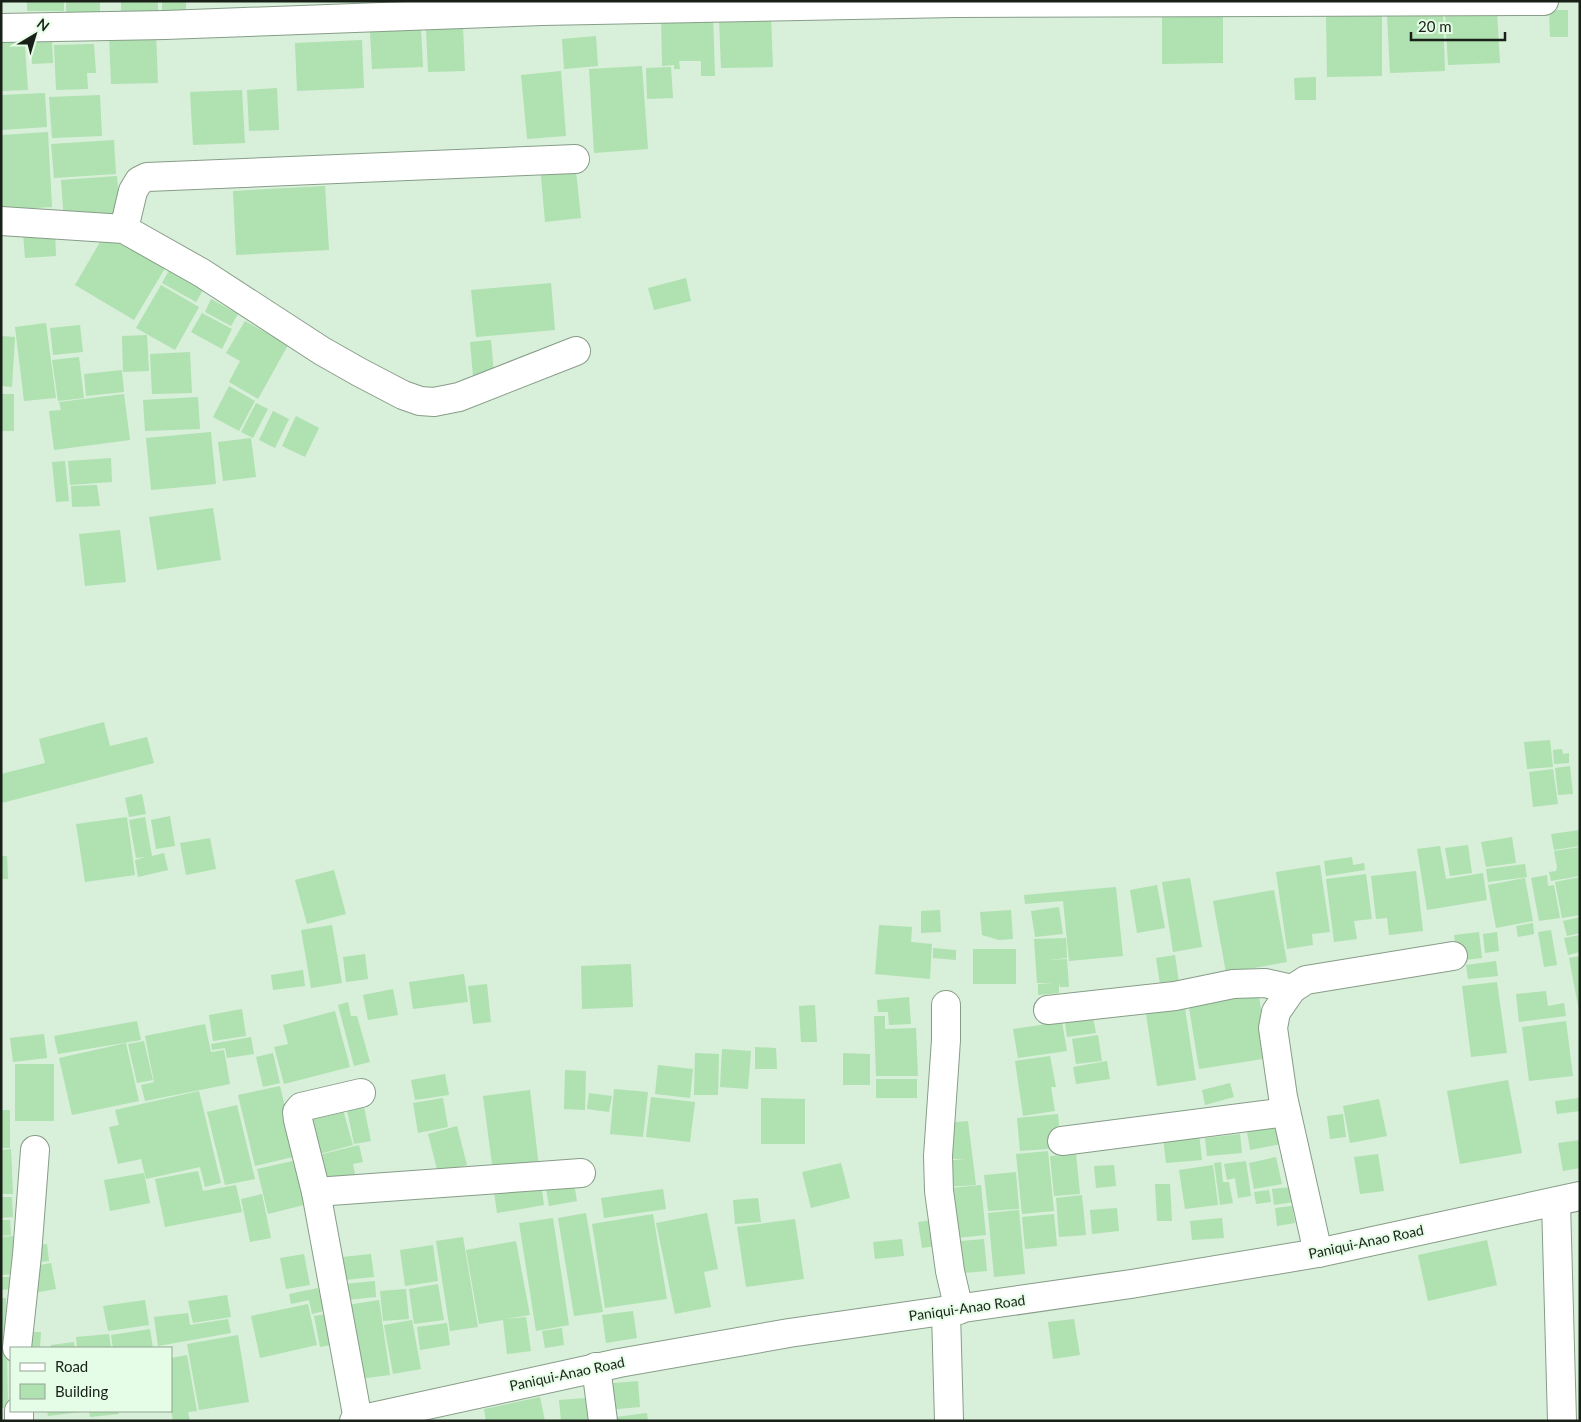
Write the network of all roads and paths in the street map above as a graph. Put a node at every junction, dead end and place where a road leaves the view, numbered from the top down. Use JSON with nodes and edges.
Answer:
{"nodes":[{"id":1,"x":1544,"y":1,"type":"edge"},
{"id":2,"x":1,"y":28,"type":"edge"},
{"id":3,"x":575,"y":159,"type":"dead end"},
{"id":4,"x":1,"y":221,"type":"edge"},
{"id":5,"x":124,"y":229,"type":"junction"},
{"id":6,"x":576,"y":351,"type":"dead end"},
{"id":7,"x":1453,"y":956,"type":"dead end"},
{"id":8,"x":1292,"y":989,"type":"junction"},
{"id":9,"x":946,"y":1005,"type":"dead end"},
{"id":10,"x":1048,"y":1010,"type":"dead end"},
{"id":11,"x":361,"y":1093,"type":"dead end"},
{"id":12,"x":1286,"y":1112,"type":"junction"},
{"id":13,"x":1062,"y":1141,"type":"dead end"},
{"id":14,"x":35,"y":1150,"type":"dead end"},
{"id":15,"x":581,"y":1173,"type":"dead end"},
{"id":16,"x":316,"y":1192,"type":"junction"},
{"id":17,"x":1568,"y":1199,"type":"edge"},
{"id":18,"x":1318,"y":1253,"type":"junction"},
{"id":19,"x":952,"y":1311,"type":"junction"},
{"id":20,"x":17,"y":1347,"type":"edge"},
{"id":21,"x":596,"y":1368,"type":"junction"},
{"id":22,"x":356,"y":1420,"type":"edge"},
{"id":23,"x":603,"y":1421,"type":"edge"},
{"id":24,"x":949,"y":1421,"type":"edge"},
{"id":25,"x":1562,"y":1421,"type":"edge"}],
"edges":[{"from":1,"to":2,"type":"street"},
{"from":3,"to":5,"type":"street"},
{"from":4,"to":5,"type":"street"},
{"from":5,"to":6,"type":"street"},
{"from":7,"to":8,"type":"street"},
{"from":8,"to":10,"type":"street"},
{"from":8,"to":12,"type":"street"},
{"from":9,"to":19,"type":"street"},
{"from":11,"to":16,"type":"street"},
{"from":12,"to":13,"type":"street"},
{"from":12,"to":18,"type":"street"},
{"from":14,"to":20,"type":"street"},
{"from":15,"to":16,"type":"street"},
{"from":16,"to":22,"type":"street"},
{"from":17,"to":18,"type":"street","name":"Paniqui-Anao Road"},
{"from":17,"to":25,"type":"street"},
{"from":18,"to":19,"type":"street","name":"Paniqui-Anao Road"},
{"from":19,"to":21,"type":"street","name":"Paniqui-Anao Road"},
{"from":19,"to":24,"type":"street"},
{"from":21,"to":22,"type":"street","name":"Paniqui-Anao Road"},
{"from":21,"to":23,"type":"street"}]}
